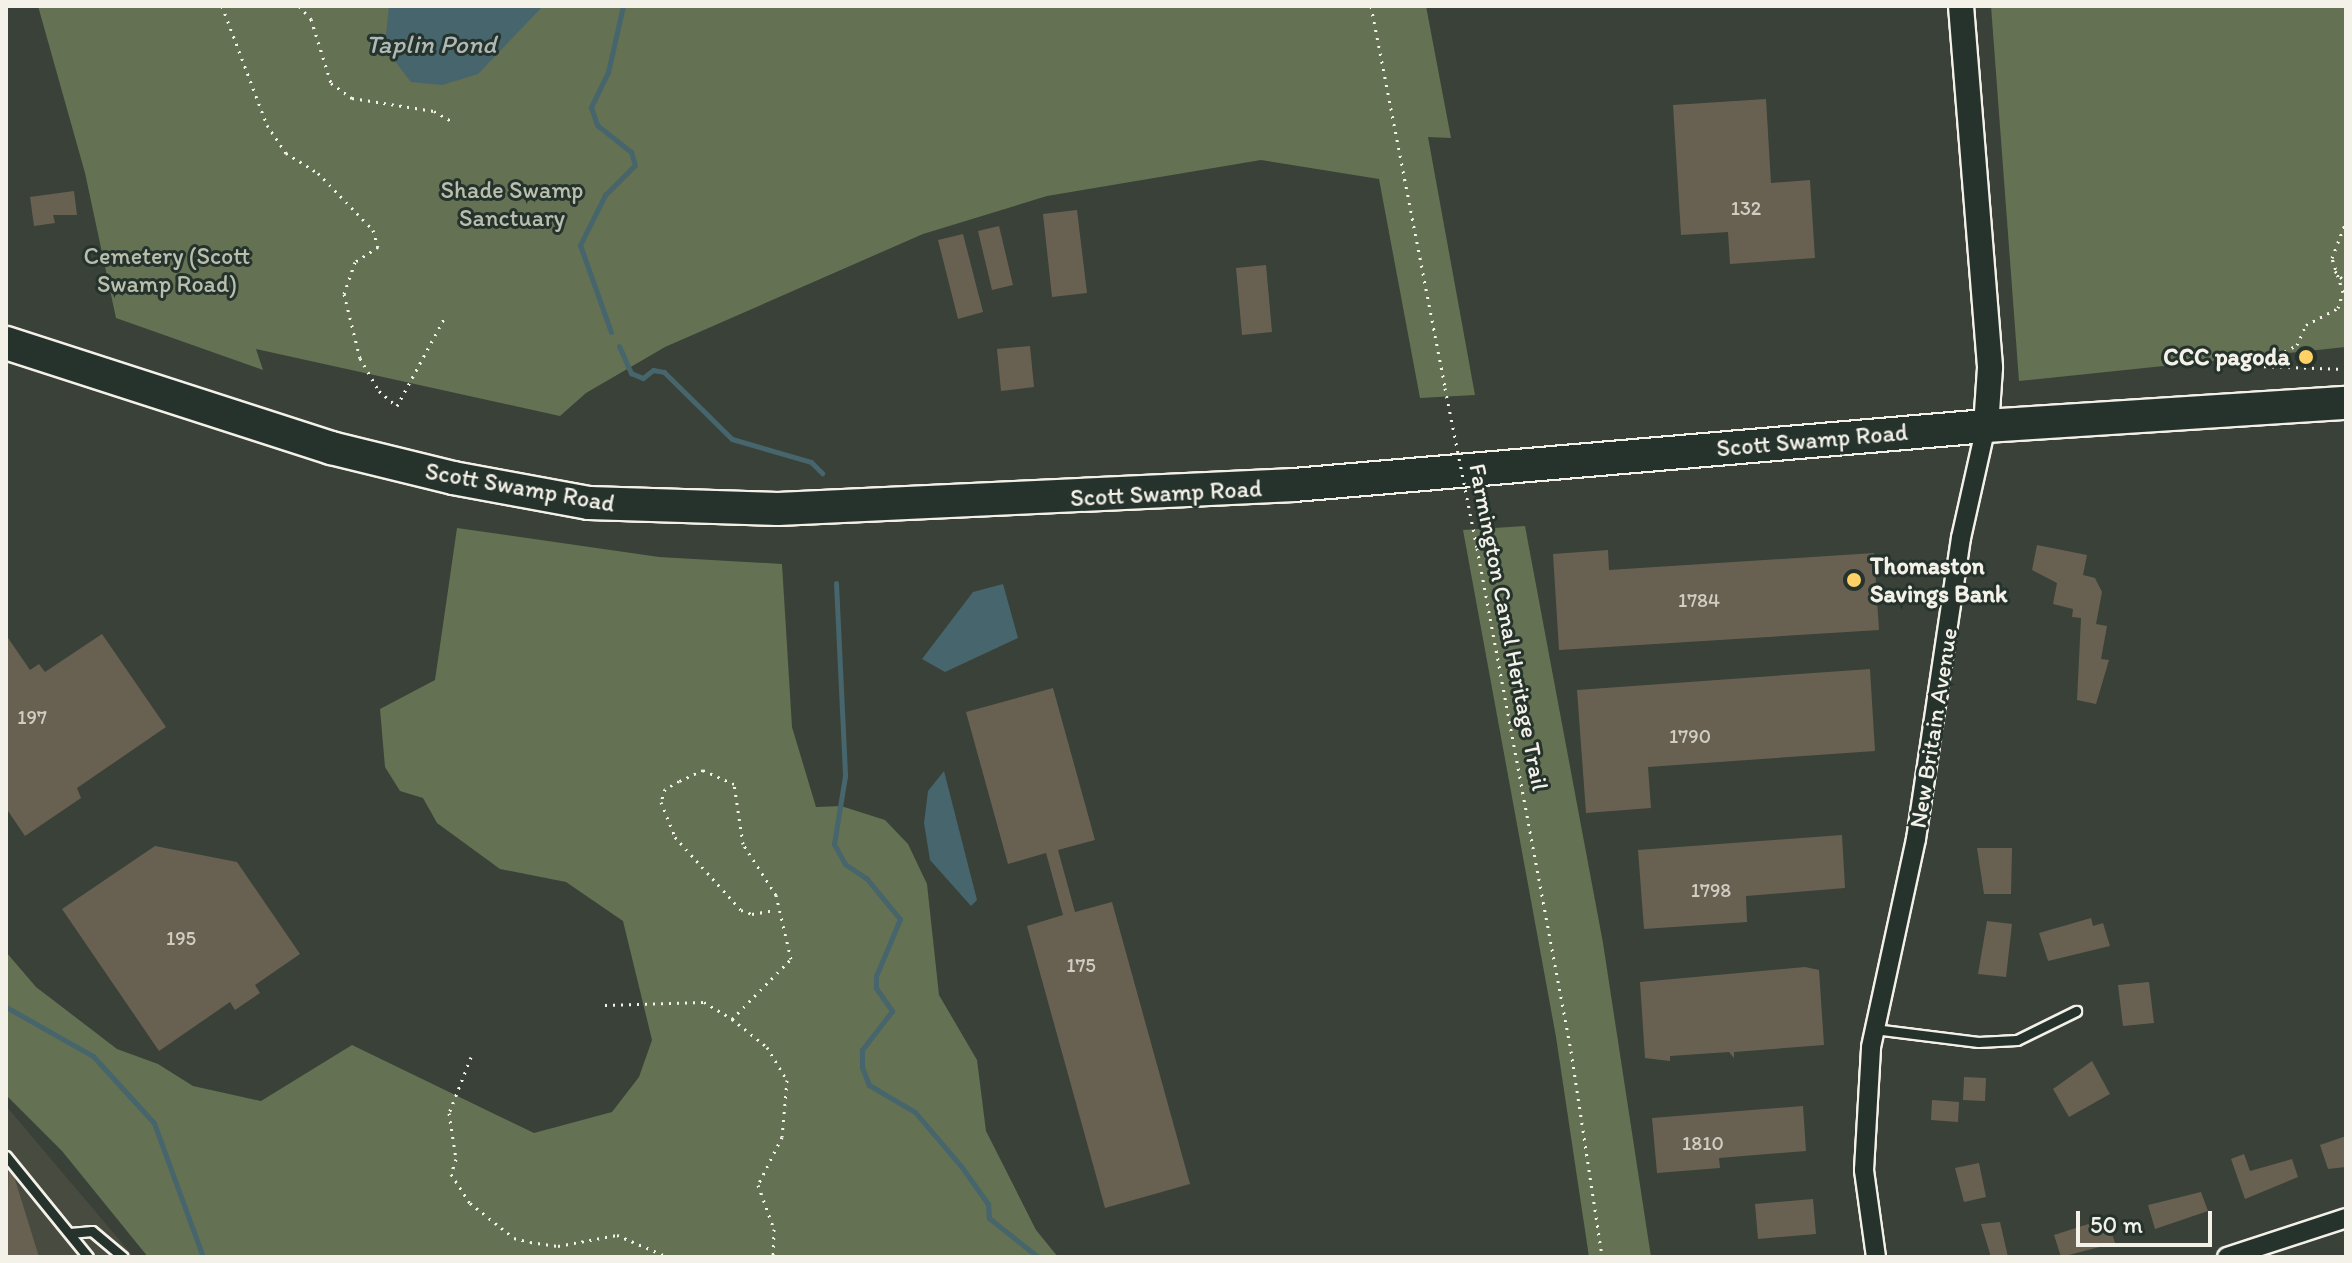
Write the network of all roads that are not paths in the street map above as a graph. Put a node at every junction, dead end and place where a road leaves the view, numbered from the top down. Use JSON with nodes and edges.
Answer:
{"nodes":[{"id":1,"x":1961,"y":6,"type":"edge"},
{"id":2,"x":6,"y":343,"type":"edge"},
{"id":3,"x":2346,"y":403,"type":"edge"},
{"id":4,"x":1986,"y":426,"type":"junction"},
{"id":5,"x":2076,"y":1011,"type":"dead end"},
{"id":6,"x":1874,"y":1029,"type":"junction"},
{"id":7,"x":6,"y":1156,"type":"edge"},
{"id":8,"x":2346,"y":1218,"type":"edge"},
{"id":9,"x":70,"y":1233,"type":"junction"},
{"id":10,"x":88,"y":1257,"type":"edge"},
{"id":11,"x":123,"y":1257,"type":"edge"},
{"id":12,"x":1876,"y":1257,"type":"edge"},
{"id":13,"x":2227,"y":1257,"type":"edge"}],
"edges":[{"from":1,"to":4,"type":"street","name":"New Britain Avenue"},
{"from":2,"to":4,"type":"highway","name":"Scott Swamp Road"},
{"from":3,"to":4,"type":"highway","name":"Scott Swamp Road"},
{"from":4,"to":6,"type":"street","name":"New Britain Avenue"},
{"from":5,"to":6,"type":"lane"},
{"from":6,"to":12,"type":"street","name":"New Britain Avenue"},
{"from":7,"to":9,"type":"lane"},
{"from":8,"to":13,"type":"street"},
{"from":9,"to":10,"type":"lane"},
{"from":9,"to":11,"type":"lane"}]}
